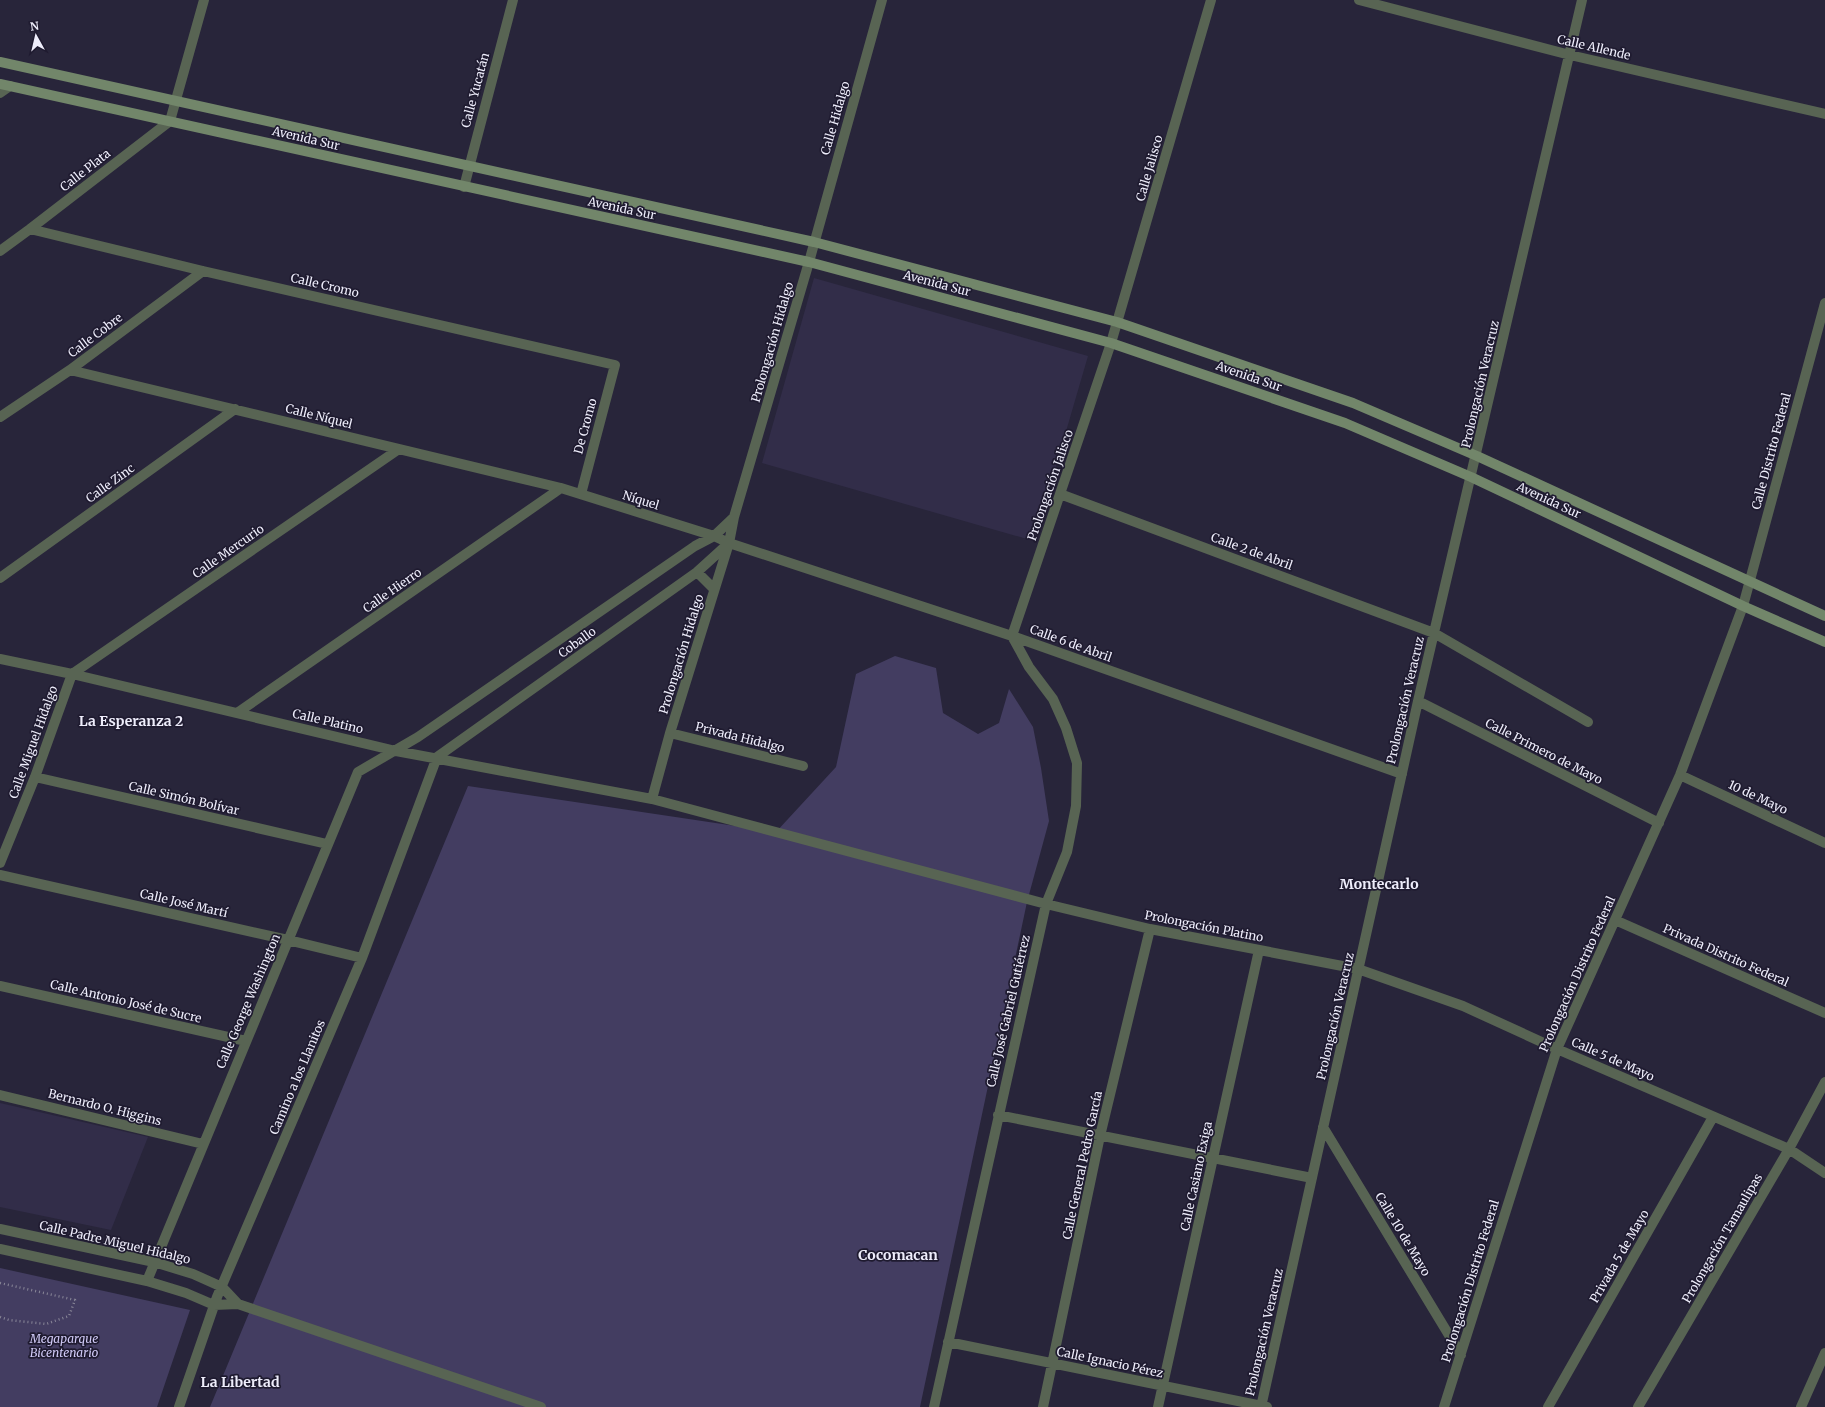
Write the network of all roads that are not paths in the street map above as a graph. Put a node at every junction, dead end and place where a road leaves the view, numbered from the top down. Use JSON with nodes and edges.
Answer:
{"nodes":[{"id":1,"x":204,"y":0,"type":"edge"},
{"id":2,"x":513,"y":0,"type":"edge"},
{"id":3,"x":882,"y":0,"type":"edge"},
{"id":4,"x":1211,"y":0,"type":"edge"},
{"id":5,"x":1359,"y":0,"type":"edge"},
{"id":6,"x":1582,"y":0,"type":"edge"},
{"id":7,"x":1570,"y":55,"type":"junction"},
{"id":8,"x":0,"y":62,"type":"edge"},
{"id":9,"x":5,"y":85,"type":"edge"},
{"id":10,"x":0,"y":93,"type":"edge"},
{"id":11,"x":174,"y":101,"type":"junction"},
{"id":12,"x":1825,"y":114,"type":"edge"},
{"id":13,"x":170,"y":121,"type":"junction"},
{"id":14,"x":468,"y":166,"type":"junction"},
{"id":15,"x":464,"y":187,"type":"junction"},
{"id":16,"x":30,"y":229,"type":"junction"},
{"id":17,"x":814,"y":242,"type":"junction"},
{"id":18,"x":0,"y":251,"type":"edge"},
{"id":19,"x":808,"y":262,"type":"junction"},
{"id":20,"x":203,"y":271,"type":"junction"},
{"id":21,"x":1825,"y":303,"type":"edge"},
{"id":22,"x":1117,"y":322,"type":"junction"},
{"id":23,"x":1111,"y":343,"type":"junction"},
{"id":24,"x":615,"y":365,"type":"joint"},
{"id":25,"x":70,"y":370,"type":"junction"},
{"id":26,"x":235,"y":409,"type":"junction"},
{"id":27,"x":0,"y":417,"type":"edge"},
{"id":28,"x":399,"y":449,"type":"junction"},
{"id":29,"x":1477,"y":456,"type":"junction"},
{"id":30,"x":1471,"y":477,"type":"junction"},
{"id":31,"x":561,"y":488,"type":"junction"},
{"id":32,"x":581,"y":494,"type":"junction"},
{"id":33,"x":1060,"y":494,"type":"junction"},
{"id":34,"x":734,"y":518,"type":"junction"},
{"id":35,"x":714,"y":536,"type":"junction"},
{"id":36,"x":729,"y":543,"type":"junction"},
{"id":37,"x":697,"y":572,"type":"junction"},
{"id":38,"x":0,"y":578,"type":"edge"},
{"id":39,"x":1750,"y":581,"type":"junction"},
{"id":40,"x":714,"y":588,"type":"junction"},
{"id":41,"x":1743,"y":606,"type":"junction"},
{"id":42,"x":1825,"y":616,"type":"edge"},
{"id":43,"x":1434,"y":633,"type":"junction"},
{"id":44,"x":1012,"y":636,"type":"junction"},
{"id":45,"x":1825,"y":642,"type":"edge"},
{"id":46,"x":0,"y":659,"type":"edge"},
{"id":47,"x":72,"y":674,"type":"junction"},
{"id":48,"x":1418,"y":702,"type":"junction"},
{"id":49,"x":237,"y":713,"type":"junction"},
{"id":50,"x":1588,"y":722,"type":"dead end"},
{"id":51,"x":670,"y":734,"type":"junction"},
{"id":52,"x":396,"y":751,"type":"junction"},
{"id":53,"x":437,"y":758,"type":"junction"},
{"id":54,"x":803,"y":766,"type":"dead end"},
{"id":55,"x":1402,"y":774,"type":"junction"},
{"id":56,"x":1680,"y":775,"type":"junction"},
{"id":57,"x":35,"y":777,"type":"junction"},
{"id":58,"x":652,"y":799,"type":"junction"},
{"id":59,"x":1659,"y":823,"type":"junction"},
{"id":60,"x":1825,"y":843,"type":"edge"},
{"id":61,"x":327,"y":844,"type":"junction"},
{"id":62,"x":0,"y":863,"type":"edge"},
{"id":63,"x":0,"y":875,"type":"edge"},
{"id":64,"x":1046,"y":904,"type":"junction"},
{"id":65,"x":1616,"y":920,"type":"junction"},
{"id":66,"x":1150,"y":929,"type":"junction"},
{"id":67,"x":288,"y":940,"type":"junction"},
{"id":68,"x":1259,"y":950,"type":"junction"},
{"id":69,"x":362,"y":958,"type":"junction"},
{"id":70,"x":1358,"y":969,"type":"junction"},
{"id":71,"x":0,"y":986,"type":"edge"},
{"id":72,"x":1825,"y":1013,"type":"edge"},
{"id":73,"x":246,"y":1040,"type":"junction"},
{"id":74,"x":1557,"y":1049,"type":"junction"},
{"id":75,"x":1825,"y":1082,"type":"edge"},
{"id":76,"x":0,"y":1095,"type":"edge"},
{"id":77,"x":998,"y":1115,"type":"junction"},
{"id":78,"x":1713,"y":1117,"type":"junction"},
{"id":79,"x":1323,"y":1127,"type":"junction"},
{"id":80,"x":1100,"y":1136,"type":"junction"},
{"id":81,"x":203,"y":1144,"type":"junction"},
{"id":82,"x":1789,"y":1149,"type":"junction"},
{"id":83,"x":1213,"y":1158,"type":"junction"},
{"id":84,"x":1825,"y":1173,"type":"edge"},
{"id":85,"x":1312,"y":1178,"type":"junction"},
{"id":86,"x":0,"y":1229,"type":"edge"},
{"id":87,"x":0,"y":1249,"type":"edge"},
{"id":88,"x":154,"y":1262,"type":"junction"},
{"id":89,"x":147,"y":1281,"type":"junction"},
{"id":90,"x":222,"y":1287,"type":"junction"},
{"id":91,"x":238,"y":1304,"type":"junction"},
{"id":92,"x":214,"y":1305,"type":"junction"},
{"id":93,"x":948,"y":1342,"type":"junction"},
{"id":94,"x":1825,"y":1353,"type":"edge"},
{"id":95,"x":1461,"y":1355,"type":"junction"},
{"id":96,"x":1053,"y":1364,"type":"junction"},
{"id":97,"x":1163,"y":1386,"type":"junction"},
{"id":98,"x":179,"y":1407,"type":"edge"},
{"id":99,"x":541,"y":1407,"type":"edge"},
{"id":100,"x":934,"y":1407,"type":"edge"},
{"id":101,"x":1043,"y":1407,"type":"edge"},
{"id":102,"x":1158,"y":1407,"type":"edge"},
{"id":103,"x":1263,"y":1407,"type":"edge"},
{"id":104,"x":1444,"y":1407,"type":"edge"},
{"id":105,"x":1548,"y":1407,"type":"edge"},
{"id":106,"x":1638,"y":1407,"type":"edge"},
{"id":107,"x":1801,"y":1407,"type":"edge"}],
"edges":[{"from":1,"to":11,"type":"street"},
{"from":2,"to":14,"type":"street","name":"Calle Yucatán"},
{"from":3,"to":17,"type":"street","name":"Calle Hidalgo"},
{"from":4,"to":22,"type":"street","name":"Calle Jalisco"},
{"from":5,"to":7,"type":"street","name":"Calle Allende"},
{"from":6,"to":7,"type":"street","name":"Prolongación Veracruz"},
{"from":7,"to":12,"type":"street","name":"Calle Allende"},
{"from":7,"to":29,"type":"street","name":"Prolongación Veracruz"},
{"from":8,"to":11,"type":"main road","name":"Avenida Sur"},
{"from":9,"to":10,"type":"street"},
{"from":9,"to":13,"type":"main road","name":"Avenida Sur"},
{"from":11,"to":13,"type":"street"},
{"from":11,"to":14,"type":"main road","name":"Avenida Sur"},
{"from":13,"to":15,"type":"main road","name":"Avenida Sur"},
{"from":13,"to":16,"type":"street","name":"Calle Plata"},
{"from":14,"to":15,"type":"street","name":"Calle Yucatán"},
{"from":14,"to":17,"type":"main road","name":"Avenida Sur"},
{"from":15,"to":19,"type":"main road","name":"Avenida Sur"},
{"from":16,"to":18,"type":"street","name":"Calle Plata"},
{"from":16,"to":20,"type":"street","name":"Calle Cromo"},
{"from":17,"to":19,"type":"street","name":"Prolongación Hidalgo"},
{"from":17,"to":22,"type":"main road","name":"Avenida Sur"},
{"from":19,"to":23,"type":"main road","name":"Avenida Sur"},
{"from":19,"to":34,"type":"street","name":"Prolongación Hidalgo"},
{"from":20,"to":24,"type":"street","name":"Calle Cromo"},
{"from":20,"to":25,"type":"street","name":"Calle Cobre"},
{"from":21,"to":39,"type":"street","name":"Calle Distrito Federal"},
{"from":22,"to":23,"type":"street","name":"Calle Jalisco"},
{"from":22,"to":29,"type":"main road","name":"Avenida Sur"},
{"from":23,"to":30,"type":"main road","name":"Avenida Sur"},
{"from":23,"to":33,"type":"street","name":"Prolongación Jalisco"},
{"from":24,"to":32,"type":"street","name":"De Cromo"},
{"from":25,"to":26,"type":"street","name":"Calle Níquel"},
{"from":25,"to":27,"type":"street","name":"Calle Cobre"},
{"from":26,"to":28,"type":"street","name":"Calle Níquel"},
{"from":26,"to":38,"type":"street","name":"Calle Zinc"},
{"from":28,"to":31,"type":"street","name":"Calle Níquel"},
{"from":28,"to":47,"type":"street","name":"Calle Mercurio"},
{"from":29,"to":30,"type":"street","name":"Prolongación Veracruz"},
{"from":29,"to":39,"type":"main road","name":"Avenida Sur"},
{"from":30,"to":41,"type":"main road","name":"Avenida Sur"},
{"from":30,"to":43,"type":"street","name":"Prolongación Veracruz"},
{"from":31,"to":32,"type":"street","name":"Níquel"},
{"from":31,"to":49,"type":"street","name":"Calle Hierro"},
{"from":32,"to":35,"type":"street","name":"Níquel"},
{"from":33,"to":43,"type":"street","name":"Calle 2 de Abril"},
{"from":33,"to":44,"type":"street","name":"Prolongación Jalisco"},
{"from":34,"to":35,"type":"street"},
{"from":34,"to":36,"type":"street","name":"Prolongación Hidalgo"},
{"from":35,"to":36,"type":"street","name":"Níquel"},
{"from":35,"to":52,"type":"street","name":"Coballo"},
{"from":36,"to":37,"type":"street","name":"Coballo"},
{"from":36,"to":40,"type":"street","name":"Prolongación Hidalgo"},
{"from":36,"to":44,"type":"street","name":"Calle 6 de Abril"},
{"from":37,"to":40,"type":"street"},
{"from":37,"to":53,"type":"street","name":"Coballo"},
{"from":39,"to":41,"type":"street","name":"Calle Distrito Federal"},
{"from":39,"to":42,"type":"main road","name":"Avenida Sur"},
{"from":40,"to":51,"type":"street","name":"Prolongación Hidalgo"},
{"from":41,"to":45,"type":"main road","name":"Avenida Sur"},
{"from":41,"to":56,"type":"street","name":"Prolongación Distrito Federal"},
{"from":43,"to":48,"type":"street","name":"Prolongación Veracruz"},
{"from":43,"to":50,"type":"street","name":"Calle 2 de Abril"},
{"from":44,"to":55,"type":"street","name":"Calle 6 de Abril"},
{"from":44,"to":64,"type":"street","name":"Calle José Gabriel Gutiérrez"},
{"from":46,"to":47,"type":"street","name":"Calle Platino"},
{"from":47,"to":49,"type":"street","name":"Calle Platino"},
{"from":47,"to":57,"type":"street","name":"Calle Miguel Hidalgo"},
{"from":48,"to":55,"type":"street","name":"Prolongación Veracruz"},
{"from":48,"to":59,"type":"street","name":"Calle Primero de Mayo"},
{"from":49,"to":52,"type":"street","name":"Calle Platino"},
{"from":51,"to":54,"type":"street","name":"Privada Hidalgo"},
{"from":51,"to":58,"type":"street","name":"Prolongación Hidalgo"},
{"from":52,"to":53,"type":"street","name":"Calle Platino"},
{"from":52,"to":61,"type":"street","name":"Calle George Washington"},
{"from":53,"to":58,"type":"street","name":"Calle Platino"},
{"from":53,"to":69,"type":"street","name":"Camino a los Llanitos"},
{"from":55,"to":70,"type":"street","name":"Prolongación Veracruz"},
{"from":56,"to":59,"type":"street","name":"Prolongación Distrito Federal"},
{"from":56,"to":60,"type":"street","name":"10 de Mayo"},
{"from":57,"to":61,"type":"street","name":"Calle Simón Bolívar"},
{"from":57,"to":62,"type":"street","name":"Calle Miguel Hidalgo"},
{"from":58,"to":64,"type":"street","name":"Prolongación Platino"},
{"from":59,"to":65,"type":"street","name":"Prolongación Distrito Federal"},
{"from":61,"to":67,"type":"street","name":"Calle George Washington"},
{"from":63,"to":67,"type":"street","name":"Calle José Martí"},
{"from":64,"to":66,"type":"street","name":"Prolongación Platino"},
{"from":64,"to":77,"type":"street","name":"Calle José Gabriel Gutiérrez"},
{"from":65,"to":72,"type":"street","name":"Privada Distrito Federal"},
{"from":65,"to":74,"type":"street","name":"Prolongación Distrito Federal"},
{"from":66,"to":68,"type":"street","name":"Prolongación Platino"},
{"from":66,"to":80,"type":"street","name":"Calle General Pedro García"},
{"from":67,"to":69,"type":"street","name":"Calle José Martí"},
{"from":67,"to":73,"type":"street","name":"Calle George Washington"},
{"from":68,"to":70,"type":"street","name":"Prolongación Platino"},
{"from":68,"to":83,"type":"street","name":"Calle Casiano Exiga"},
{"from":69,"to":90,"type":"street","name":"Camino a los Llanitos"},
{"from":70,"to":74,"type":"street","name":"Calle 5 de Mayo"},
{"from":70,"to":79,"type":"street","name":"Prolongación Veracruz"},
{"from":71,"to":73,"type":"street","name":"Calle Antonio José de Sucre"},
{"from":73,"to":81,"type":"street","name":"Calle George Washington"},
{"from":74,"to":78,"type":"street","name":"Calle 5 de Mayo"},
{"from":74,"to":95,"type":"street","name":"Prolongación Distrito Federal"},
{"from":75,"to":82,"type":"street","name":"Prolongación Tamaulipas"},
{"from":76,"to":81,"type":"street","name":"Bernardo O. Higgins"},
{"from":77,"to":80,"type":"street"},
{"from":77,"to":93,"type":"street","name":"Calle José Gabriel Gutiérrez"},
{"from":78,"to":82,"type":"street","name":"Calle 5 de Mayo"},
{"from":78,"to":105,"type":"street","name":"Privada 5 de Mayo"},
{"from":79,"to":85,"type":"street","name":"Prolongación Veracruz"},
{"from":79,"to":95,"type":"street","name":"Calle 10 de Mayo"},
{"from":80,"to":83,"type":"street"},
{"from":80,"to":96,"type":"street","name":"Calle General Pedro García"},
{"from":81,"to":88,"type":"street","name":"Calle George Washington"},
{"from":82,"to":84,"type":"street","name":"Calle 5 de Mayo"},
{"from":82,"to":106,"type":"street","name":"Prolongación Tamaulipas"},
{"from":83,"to":85,"type":"street"},
{"from":83,"to":97,"type":"street","name":"Calle Casiano Exiga"},
{"from":85,"to":103,"type":"street","name":"Prolongación Veracruz"},
{"from":86,"to":88,"type":"street","name":"Calle Padre Miguel Hidalgo"},
{"from":87,"to":89,"type":"street"},
{"from":88,"to":89,"type":"street","name":"Calle George Washington"},
{"from":88,"to":90,"type":"street","name":"Calle Padre Miguel Hidalgo"},
{"from":89,"to":92,"type":"street"},
{"from":90,"to":91,"type":"street"},
{"from":90,"to":92,"type":"street","name":"Camino a los Llanitos"},
{"from":91,"to":92,"type":"street"},
{"from":91,"to":99,"type":"street"},
{"from":92,"to":98,"type":"street","name":"Camino a los Llanitos"},
{"from":93,"to":96,"type":"street","name":"Calle Ignacio Pérez"},
{"from":93,"to":100,"type":"street","name":"Calle José Gabriel Gutiérrez"},
{"from":94,"to":107,"type":"street"},
{"from":95,"to":104,"type":"street","name":"Prolongación Distrito Federal"},
{"from":96,"to":97,"type":"street","name":"Calle Ignacio Pérez"},
{"from":96,"to":101,"type":"street","name":"Calle General Pedro García"},
{"from":97,"to":102,"type":"street","name":"Calle Casiano Exiga"},
{"from":97,"to":103,"type":"street","name":"Calle Ignacio Pérez"}]}
